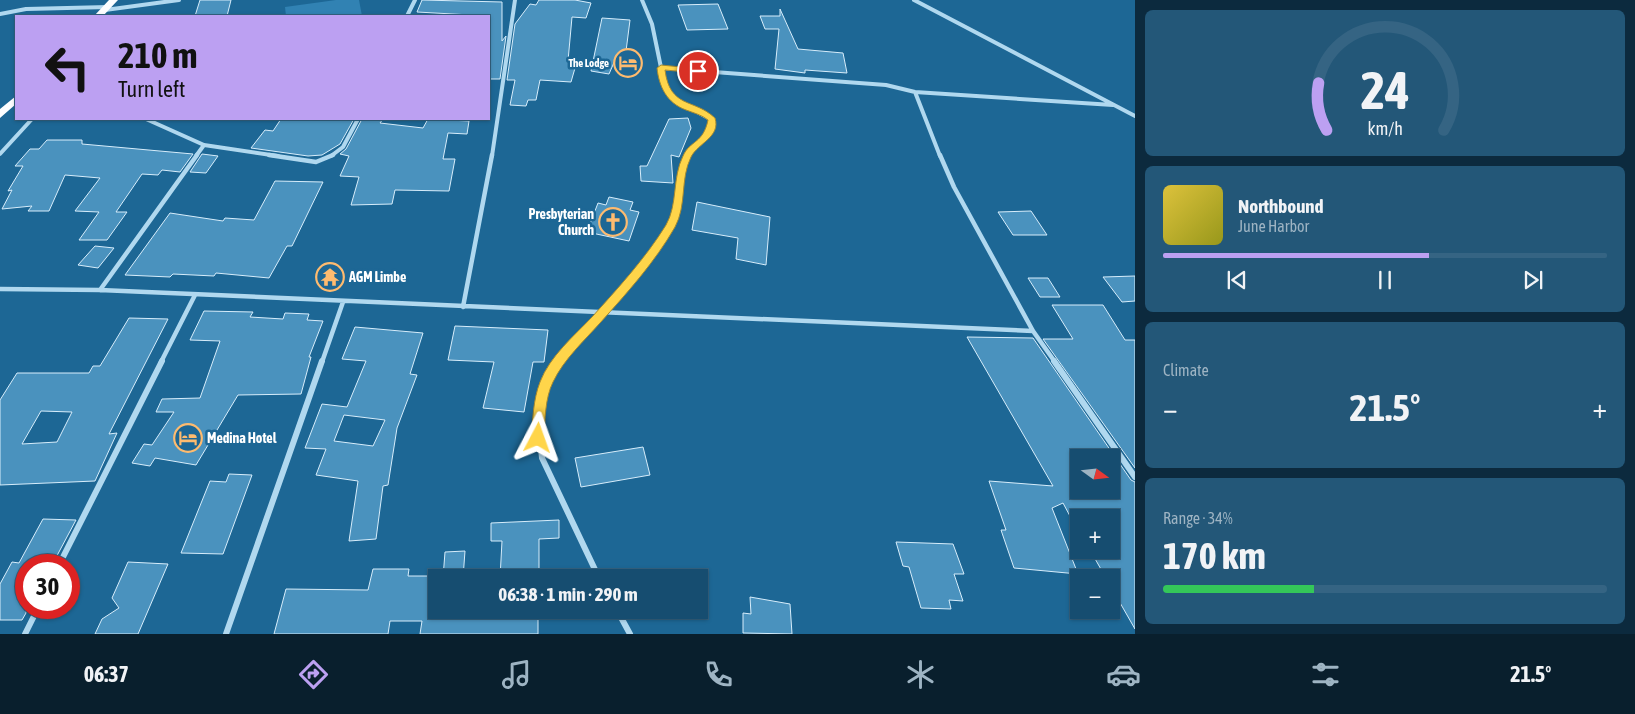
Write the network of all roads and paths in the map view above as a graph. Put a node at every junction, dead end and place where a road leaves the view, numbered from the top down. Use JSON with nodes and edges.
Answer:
{"nodes":[{"id":1,"x":114,"y":0,"type":"edge"},
{"id":2,"x":180,"y":0,"type":"edge"},
{"id":3,"x":415,"y":0,"type":"edge"},
{"id":4,"x":515,"y":0,"type":"edge"},
{"id":5,"x":642,"y":0,"type":"edge"},
{"id":6,"x":914,"y":0,"type":"edge"},
{"id":7,"x":104,"y":11,"type":"edge"},
{"id":8,"x":0,"y":14,"type":"edge"},
{"id":9,"x":408,"y":15,"type":"edge"},
{"id":10,"x":661,"y":68,"type":"junction"},
{"id":11,"x":915,"y":92,"type":"junction"},
{"id":12,"x":15,"y":100,"type":"edge"},
{"id":13,"x":1113,"y":105,"type":"junction"},
{"id":14,"x":0,"y":115,"type":"edge"},
{"id":15,"x":1135,"y":116,"type":"edge"},
{"id":16,"x":31,"y":120,"type":"edge"},
{"id":17,"x":148,"y":120,"type":"edge"},
{"id":18,"x":358,"y":120,"type":"edge"},
{"id":19,"x":204,"y":145,"type":"junction"},
{"id":20,"x":0,"y":154,"type":"edge"},
{"id":21,"x":0,"y":289,"type":"edge"},
{"id":22,"x":100,"y":290,"type":"junction"},
{"id":23,"x":195,"y":295,"type":"junction"},
{"id":24,"x":343,"y":302,"type":"junction"},
{"id":25,"x":462,"y":307,"type":"junction"},
{"id":26,"x":604,"y":312,"type":"junction"},
{"id":27,"x":1033,"y":331,"type":"junction"},
{"id":28,"x":1135,"y":477,"type":"edge"},
{"id":29,"x":66,"y":554,"type":"edge"},
{"id":30,"x":595,"y":569,"type":"edge"},
{"id":31,"x":32,"y":619,"type":"edge"},
{"id":32,"x":622,"y":619,"type":"edge"},
{"id":33,"x":25,"y":634,"type":"edge"},
{"id":34,"x":226,"y":634,"type":"edge"},
{"id":35,"x":630,"y":634,"type":"edge"}],
"edges":[{"from":1,"to":7,"type":"highway"},
{"from":2,"to":7,"type":"street"},
{"from":3,"to":9,"type":"street"},
{"from":4,"to":25,"type":"street"},
{"from":5,"to":10,"type":"street"},
{"from":6,"to":13,"type":"street"},
{"from":7,"to":8,"type":"street"},
{"from":10,"to":11,"type":"street"},
{"from":10,"to":26,"type":"street"},
{"from":11,"to":13,"type":"street"},
{"from":11,"to":27,"type":"street"},
{"from":12,"to":14,"type":"highway"},
{"from":13,"to":15,"type":"street"},
{"from":16,"to":20,"type":"street"},
{"from":17,"to":19,"type":"street"},
{"from":18,"to":19,"type":"street"},
{"from":19,"to":22,"type":"street"},
{"from":21,"to":22,"type":"street"},
{"from":22,"to":23,"type":"street"},
{"from":23,"to":24,"type":"street"},
{"from":23,"to":29,"type":"street"},
{"from":24,"to":25,"type":"street"},
{"from":24,"to":34,"type":"street"},
{"from":25,"to":26,"type":"street"},
{"from":26,"to":27,"type":"street"},
{"from":26,"to":30,"type":"street"},
{"from":27,"to":28,"type":"street"},
{"from":31,"to":33,"type":"street"},
{"from":32,"to":35,"type":"street"}]}
